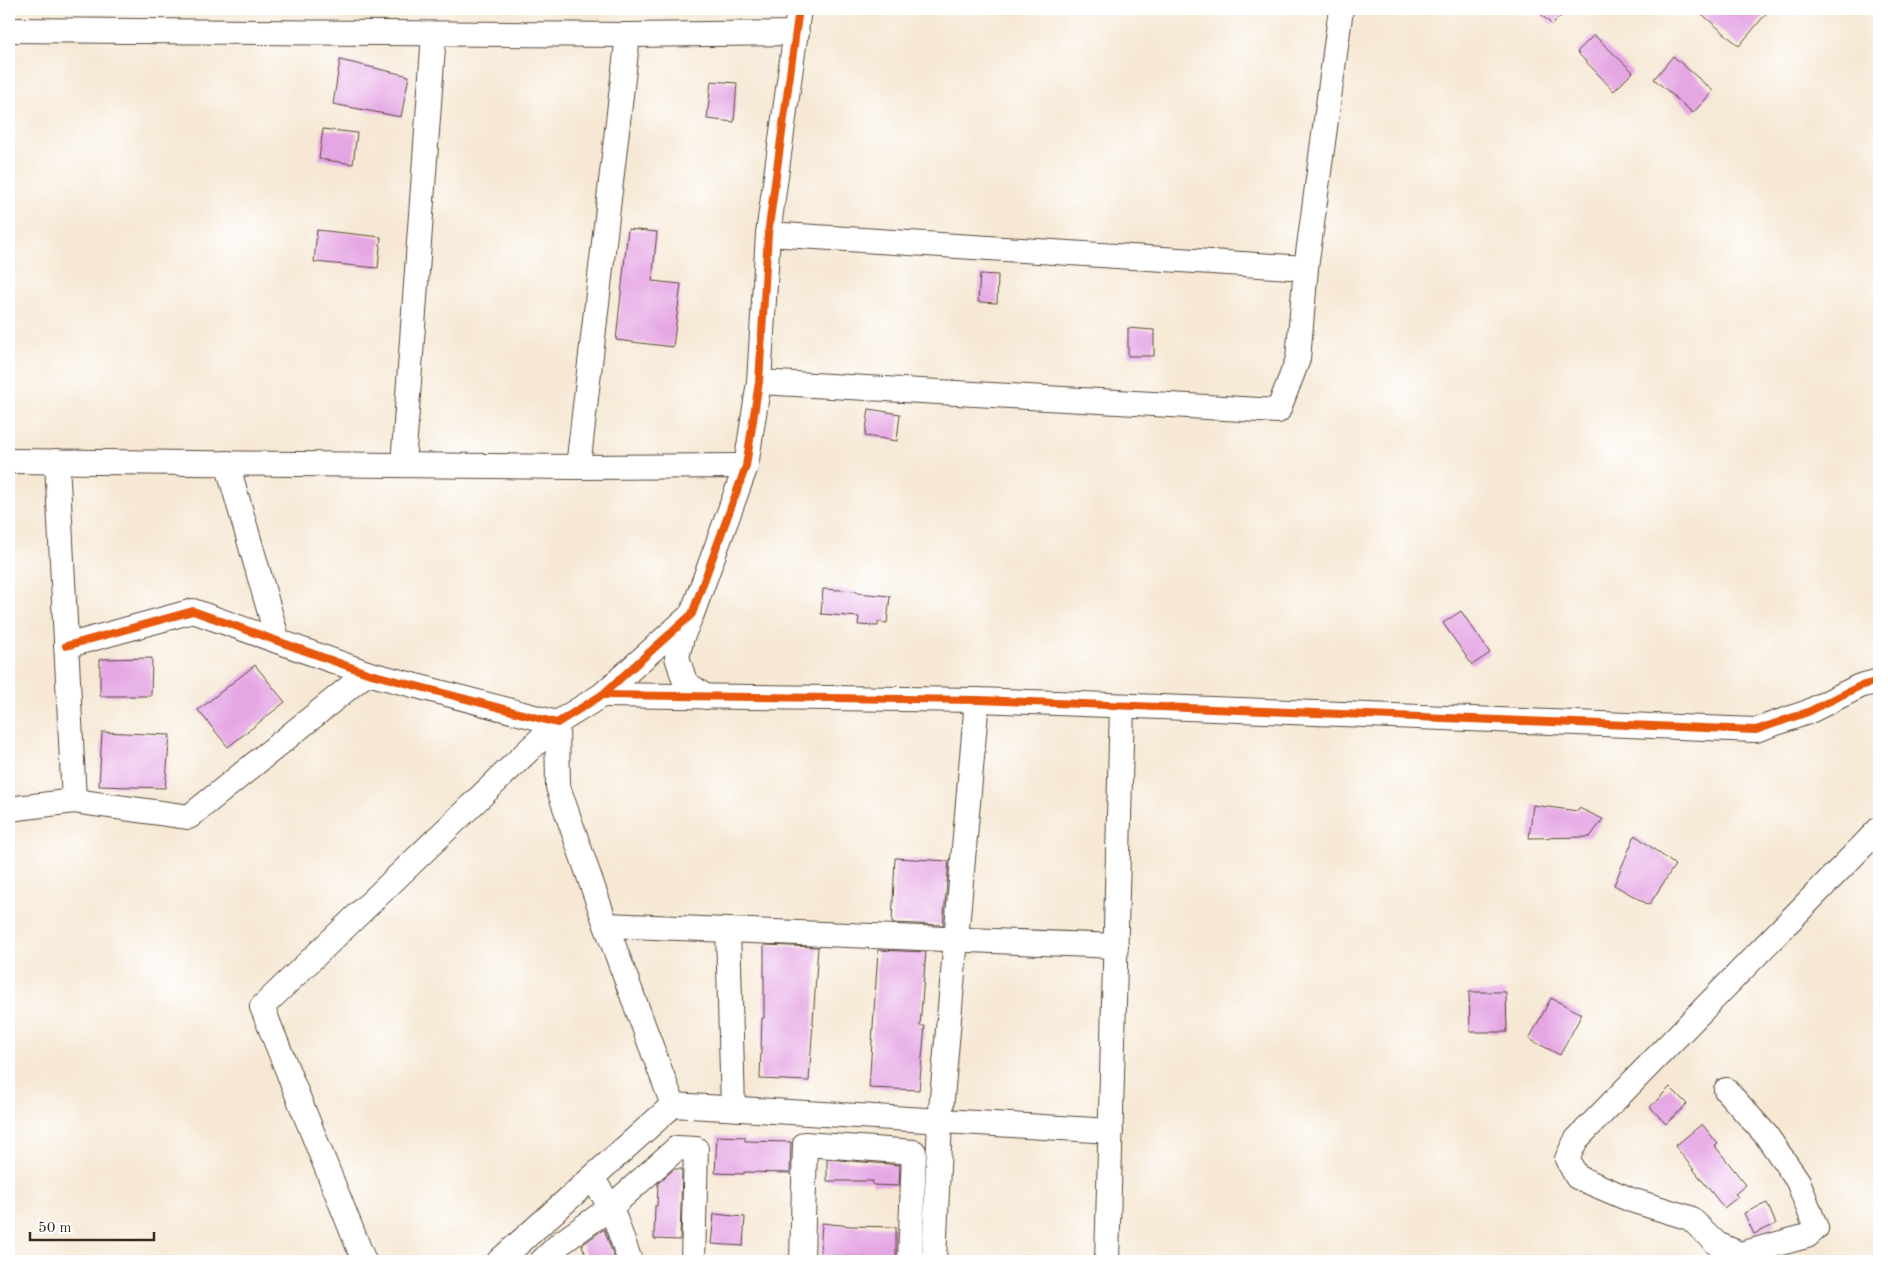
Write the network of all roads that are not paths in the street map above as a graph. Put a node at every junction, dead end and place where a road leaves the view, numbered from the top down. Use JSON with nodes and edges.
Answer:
{"nodes":[{"id":1,"x":799,"y":9,"type":"edge"},
{"id":2,"x":1341,"y":9,"type":"edge"},
{"id":3,"x":9,"y":30,"type":"edge"},
{"id":4,"x":434,"y":34,"type":"junction"},
{"id":5,"x":796,"y":34,"type":"junction"},
{"id":6,"x":628,"y":35,"type":"junction"},
{"id":7,"x":768,"y":234,"type":"junction"},
{"id":8,"x":1306,"y":268,"type":"junction"},
{"id":9,"x":759,"y":382,"type":"junction"},
{"id":10,"x":9,"y":461,"type":"edge"},
{"id":11,"x":57,"y":461,"type":"junction"},
{"id":12,"x":227,"y":463,"type":"junction"},
{"id":13,"x":403,"y":465,"type":"junction"},
{"id":14,"x":746,"y":466,"type":"junction"},
{"id":15,"x":578,"y":467,"type":"junction"},
{"id":16,"x":692,"y":614,"type":"junction"},
{"id":17,"x":278,"y":641,"type":"junction"},
{"id":18,"x":66,"y":646,"type":"junction"},
{"id":19,"x":367,"y":673,"type":"junction"},
{"id":20,"x":1879,"y":681,"type":"edge"},
{"id":21,"x":602,"y":696,"type":"junction"},
{"id":22,"x":706,"y":697,"type":"junction"},
{"id":23,"x":977,"y":700,"type":"junction"},
{"id":24,"x":1122,"y":706,"type":"junction"},
{"id":25,"x":557,"y":723,"type":"junction"},
{"id":26,"x":74,"y":801,"type":"junction"},
{"id":27,"x":9,"y":809,"type":"edge"},
{"id":28,"x":1879,"y":829,"type":"edge"},
{"id":29,"x":606,"y":924,"type":"junction"},
{"id":30,"x":728,"y":930,"type":"junction"},
{"id":31,"x":957,"y":939,"type":"junction"},
{"id":32,"x":1116,"y":946,"type":"junction"},
{"id":33,"x":1726,"y":1090,"type":"dead end"},
{"id":34,"x":674,"y":1105,"type":"junction"},
{"id":35,"x":733,"y":1108,"type":"junction"},
{"id":36,"x":940,"y":1121,"type":"junction"},
{"id":37,"x":1111,"y":1131,"type":"junction"},
{"id":38,"x":592,"y":1178,"type":"junction"},
{"id":39,"x":611,"y":1207,"type":"junction"},
{"id":40,"x":364,"y":1261,"type":"edge"},
{"id":41,"x":499,"y":1261,"type":"edge"},
{"id":42,"x":542,"y":1261,"type":"edge"},
{"id":43,"x":630,"y":1261,"type":"edge"},
{"id":44,"x":693,"y":1261,"type":"edge"},
{"id":45,"x":802,"y":1261,"type":"edge"},
{"id":46,"x":910,"y":1261,"type":"edge"},
{"id":47,"x":934,"y":1261,"type":"edge"},
{"id":48,"x":1107,"y":1261,"type":"edge"}],
"edges":[{"from":1,"to":5,"type":"street"},
{"from":2,"to":8,"type":"street"},
{"from":3,"to":4,"type":"street"},
{"from":4,"to":6,"type":"street"},
{"from":4,"to":13,"type":"street"},
{"from":5,"to":6,"type":"street"},
{"from":5,"to":7,"type":"street"},
{"from":6,"to":15,"type":"street"},
{"from":7,"to":8,"type":"street"},
{"from":7,"to":9,"type":"street"},
{"from":8,"to":9,"type":"street"},
{"from":9,"to":14,"type":"street"},
{"from":10,"to":11,"type":"street"},
{"from":11,"to":12,"type":"street"},
{"from":11,"to":18,"type":"street"},
{"from":12,"to":13,"type":"street"},
{"from":12,"to":17,"type":"street"},
{"from":13,"to":15,"type":"street"},
{"from":14,"to":15,"type":"street"},
{"from":14,"to":16,"type":"street"},
{"from":16,"to":21,"type":"street"},
{"from":16,"to":22,"type":"street"},
{"from":17,"to":18,"type":"street"},
{"from":17,"to":19,"type":"street"},
{"from":18,"to":26,"type":"street"},
{"from":19,"to":25,"type":"street"},
{"from":19,"to":26,"type":"street"},
{"from":20,"to":24,"type":"street"},
{"from":21,"to":22,"type":"street"},
{"from":21,"to":25,"type":"street"},
{"from":22,"to":23,"type":"street"},
{"from":23,"to":24,"type":"street"},
{"from":23,"to":31,"type":"street"},
{"from":24,"to":32,"type":"street"},
{"from":25,"to":29,"type":"street"},
{"from":25,"to":40,"type":"street"},
{"from":26,"to":27,"type":"street"},
{"from":28,"to":33,"type":"street"},
{"from":29,"to":30,"type":"street"},
{"from":29,"to":34,"type":"street"},
{"from":30,"to":31,"type":"street"},
{"from":30,"to":35,"type":"street"},
{"from":31,"to":32,"type":"street"},
{"from":31,"to":36,"type":"street"},
{"from":32,"to":37,"type":"street"},
{"from":34,"to":35,"type":"street"},
{"from":34,"to":38,"type":"street"},
{"from":35,"to":36,"type":"street"},
{"from":36,"to":37,"type":"street"},
{"from":36,"to":47,"type":"street"},
{"from":37,"to":48,"type":"street"},
{"from":38,"to":39,"type":"street"},
{"from":38,"to":41,"type":"street"},
{"from":39,"to":42,"type":"street"},
{"from":39,"to":43,"type":"street"},
{"from":39,"to":44,"type":"street"},
{"from":45,"to":46,"type":"street"}]}
